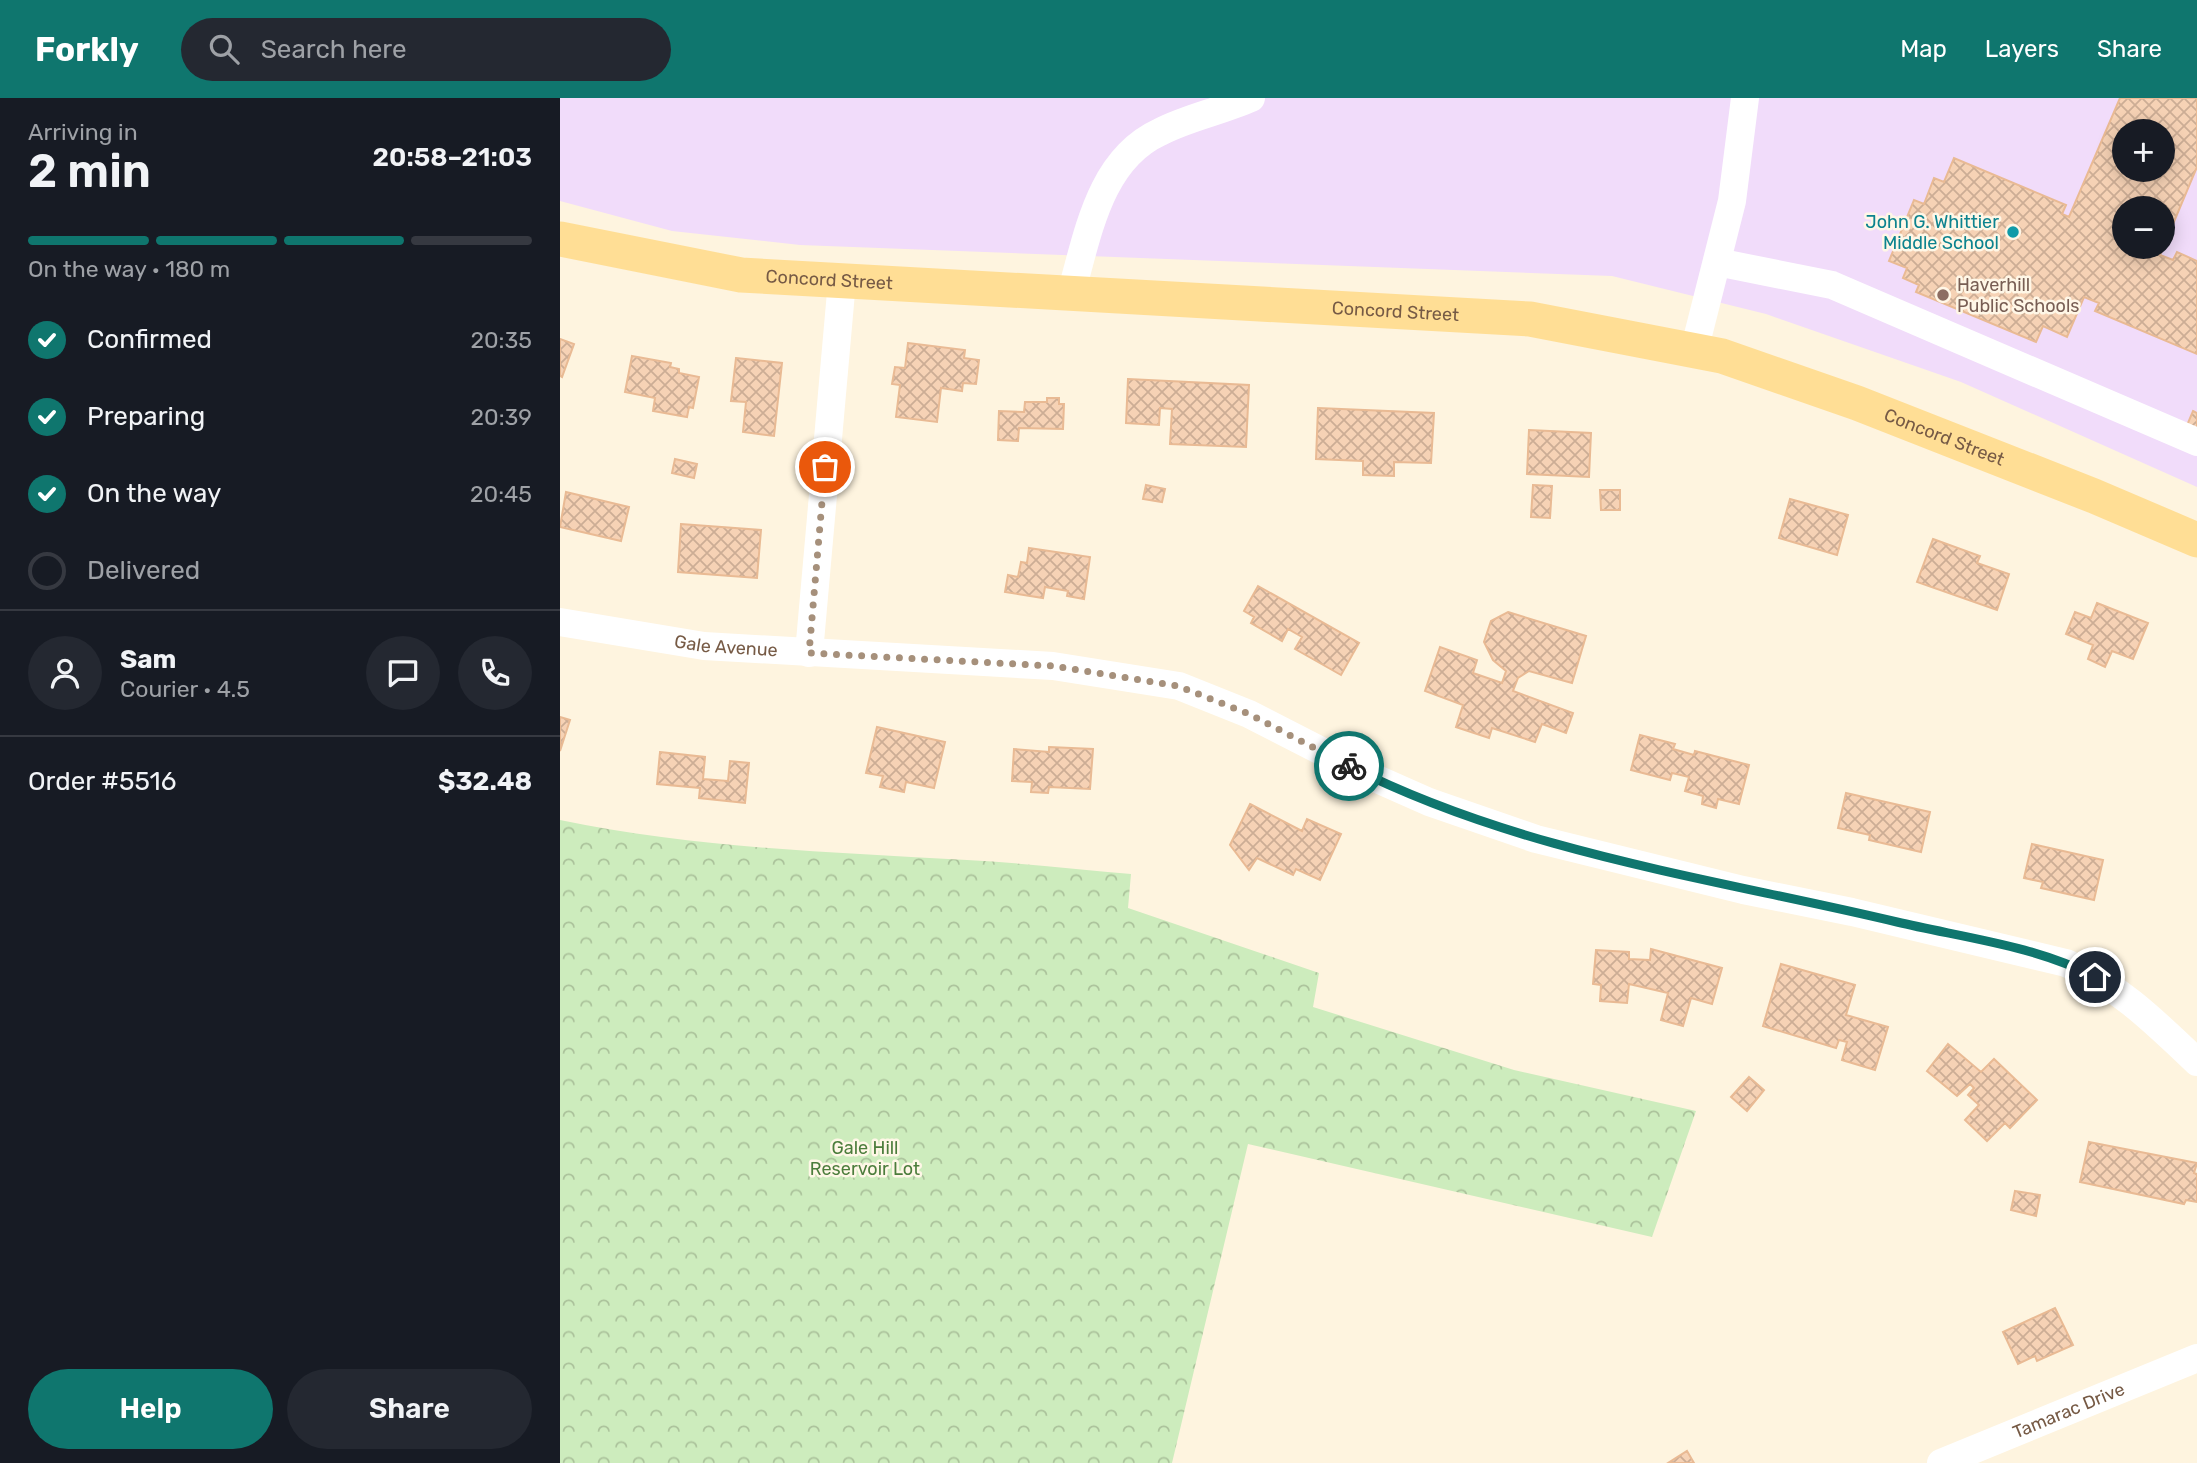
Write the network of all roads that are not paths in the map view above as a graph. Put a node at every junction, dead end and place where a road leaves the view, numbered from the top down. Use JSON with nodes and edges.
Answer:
{"nodes":[{"id":1,"x":1251,"y":98,"type":"edge"},
{"id":2,"x":1745,"y":98,"type":"edge"},
{"id":3,"x":560,"y":239,"type":"edge"},
{"id":4,"x":1717,"y":262,"type":"junction"},
{"id":5,"x":842,"y":281,"type":"junction"},
{"id":6,"x":1071,"y":293,"type":"junction"},
{"id":7,"x":1694,"y":351,"type":"junction"},
{"id":8,"x":2197,"y":442,"type":"edge"},
{"id":9,"x":2197,"y":540,"type":"edge"},
{"id":10,"x":560,"y":622,"type":"edge"},
{"id":11,"x":809,"y":653,"type":"junction"},
{"id":12,"x":2197,"y":1062,"type":"edge"},
{"id":13,"x":2197,"y":1358,"type":"edge"},
{"id":14,"x":1941,"y":1463,"type":"edge"}],
"edges":[{"from":1,"to":6,"type":"street"},
{"from":2,"to":4,"type":"street"},
{"from":3,"to":5,"type":"main road","name":"Concord Street"},
{"from":4,"to":7,"type":"street"},
{"from":4,"to":8,"type":"street"},
{"from":5,"to":6,"type":"main road","name":"Concord Street"},
{"from":5,"to":11,"type":"street"},
{"from":6,"to":7,"type":"main road","name":"Concord Street"},
{"from":7,"to":9,"type":"main road","name":"Concord Street"},
{"from":10,"to":11,"type":"street","name":"Gale Avenue"},
{"from":11,"to":12,"type":"street","name":"Gale Avenue"},
{"from":13,"to":14,"type":"street","name":"Tamarac Drive"}]}
